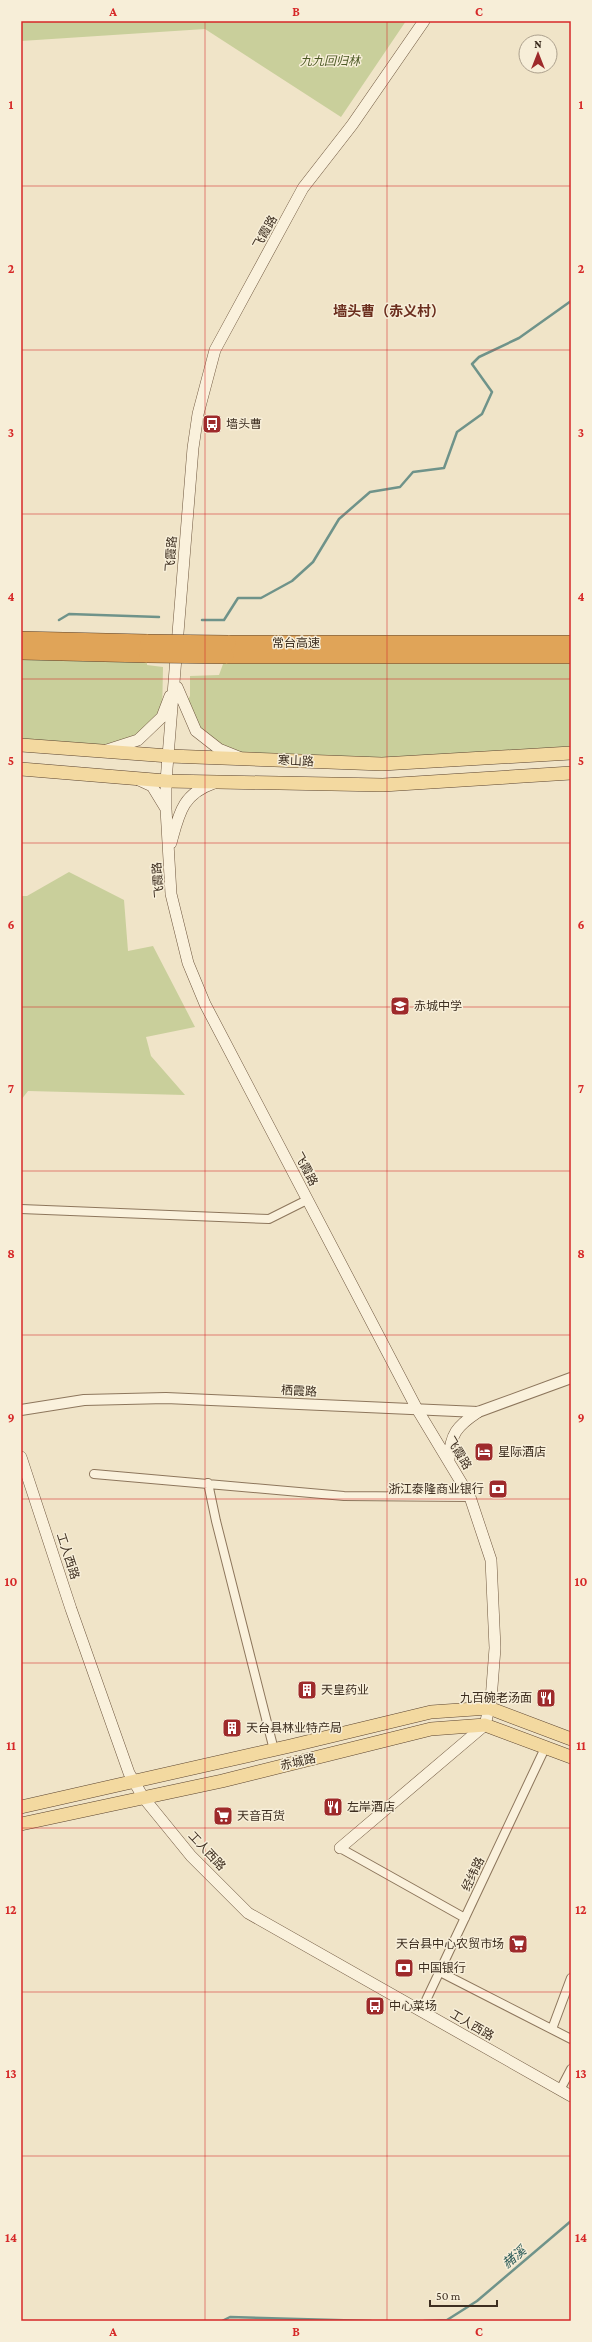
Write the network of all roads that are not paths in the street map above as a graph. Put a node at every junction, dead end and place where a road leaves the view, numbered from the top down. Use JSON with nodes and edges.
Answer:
{"nodes":[{"id":1,"x":424,"y":21,"type":"edge"},
{"id":2,"x":21,"y":639,"type":"edge"},
{"id":3,"x":571,"y":643,"type":"edge"},
{"id":4,"x":147,"y":649,"type":"junction"},
{"id":5,"x":227,"y":650,"type":"junction"},
{"id":6,"x":21,"y":652,"type":"edge"},
{"id":7,"x":571,"y":656,"type":"edge"},
{"id":8,"x":176,"y":682,"type":"junction"},
{"id":9,"x":21,"y":745,"type":"edge"},
{"id":10,"x":104,"y":751,"type":"junction"},
{"id":11,"x":571,"y":753,"type":"edge"},
{"id":12,"x":169,"y":756,"type":"junction"},
{"id":13,"x":243,"y":759,"type":"junction"},
{"id":14,"x":21,"y":769,"type":"edge"},
{"id":15,"x":571,"y":773,"type":"edge"},
{"id":16,"x":137,"y":778,"type":"junction"},
{"id":17,"x":166,"y":781,"type":"junction"},
{"id":18,"x":218,"y":782,"type":"junction"},
{"id":19,"x":166,"y":809,"type":"junction"},
{"id":20,"x":169,"y":854,"type":"junction"},
{"id":21,"x":307,"y":1200,"type":"junction"},
{"id":22,"x":21,"y":1209,"type":"edge"},
{"id":23,"x":571,"y":1378,"type":"edge"},
{"id":24,"x":417,"y":1409,"type":"junction"},
{"id":25,"x":21,"y":1410,"type":"edge"},
{"id":26,"x":478,"y":1412,"type":"junction"},
{"id":27,"x":21,"y":1457,"type":"edge"},
{"id":28,"x":449,"y":1460,"type":"junction"},
{"id":29,"x":94,"y":1474,"type":"dead end"},
{"id":30,"x":208,"y":1483,"type":"junction"},
{"id":31,"x":470,"y":1497,"type":"junction"},
{"id":32,"x":489,"y":1708,"type":"junction"},
{"id":33,"x":485,"y":1725,"type":"junction"},
{"id":34,"x":331,"y":1736,"type":"junction"},
{"id":35,"x":571,"y":1739,"type":"edge"},
{"id":36,"x":545,"y":1748,"type":"junction"},
{"id":37,"x":274,"y":1750,"type":"junction"},
{"id":38,"x":334,"y":1753,"type":"junction"},
{"id":39,"x":571,"y":1757,"type":"edge"},
{"id":40,"x":133,"y":1781,"type":"junction"},
{"id":41,"x":143,"y":1797,"type":"junction"},
{"id":42,"x":21,"y":1807,"type":"edge"},
{"id":43,"x":21,"y":1824,"type":"edge"},
{"id":44,"x":340,"y":1848,"type":"joint"},
{"id":45,"x":465,"y":1918,"type":"junction"},
{"id":46,"x":440,"y":1972,"type":"junction"},
{"id":47,"x":571,"y":1978,"type":"edge"},
{"id":48,"x":421,"y":2010,"type":"junction"},
{"id":49,"x":552,"y":2029,"type":"junction"},
{"id":50,"x":571,"y":2039,"type":"edge"},
{"id":51,"x":571,"y":2068,"type":"edge"},
{"id":52,"x":560,"y":2090,"type":"junction"},
{"id":53,"x":571,"y":2096,"type":"edge"}],
"edges":[{"from":1,"to":8,"type":"main road","name":"飞霞路"},
{"from":2,"to":4,"type":"highway","name":"常台高速"},
{"from":3,"to":5,"type":"highway","name":"常台高速"},
{"from":4,"to":5,"type":"highway","name":"常台高速","bridge":true},
{"from":4,"to":6,"type":"highway","name":"常台高速"},
{"from":5,"to":7,"type":"highway","name":"常台高速"},
{"from":8,"to":10,"type":"main road"},
{"from":8,"to":12,"type":"main road","name":"飞霞路"},
{"from":8,"to":13,"type":"main road"},
{"from":9,"to":10,"type":"main road","name":"寒山路"},
{"from":10,"to":12,"type":"main road","name":"寒山路"},
{"from":11,"to":13,"type":"main road","name":"寒山路"},
{"from":12,"to":13,"type":"main road","name":"寒山路"},
{"from":12,"to":17,"type":"main road","name":"飞霞路"},
{"from":14,"to":16,"type":"main road","name":"寒山路"},
{"from":15,"to":18,"type":"main road","name":"寒山路"},
{"from":16,"to":17,"type":"main road","name":"寒山路"},
{"from":16,"to":19,"type":"main road"},
{"from":17,"to":18,"type":"main road","name":"寒山路"},
{"from":17,"to":19,"type":"main road","name":"飞霞路"},
{"from":18,"to":20,"type":"main road"},
{"from":19,"to":20,"type":"main road","name":"飞霞路"},
{"from":20,"to":21,"type":"main road","name":"飞霞路"},
{"from":21,"to":22,"type":"street"},
{"from":21,"to":24,"type":"main road","name":"飞霞路"},
{"from":23,"to":26,"type":"street","name":"栖霞路"},
{"from":24,"to":25,"type":"street","name":"栖霞路"},
{"from":24,"to":26,"type":"street","name":"栖霞路"},
{"from":24,"to":28,"type":"main road","name":"飞霞路"},
{"from":26,"to":28,"type":"main road"},
{"from":27,"to":40,"type":"main road","name":"工人西路"},
{"from":28,"to":31,"type":"main road","name":"飞霞路"},
{"from":29,"to":30,"type":"street"},
{"from":30,"to":31,"type":"street"},
{"from":30,"to":37,"type":"street"},
{"from":31,"to":32,"type":"main road","name":"飞霞路"},
{"from":32,"to":33,"type":"main road","name":"飞霞路"},
{"from":32,"to":34,"type":"main road","name":"赤城路"},
{"from":32,"to":35,"type":"main road","name":"赤城路"},
{"from":33,"to":36,"type":"main road","name":"赤城路"},
{"from":33,"to":38,"type":"main road","name":"赤城路"},
{"from":33,"to":44,"type":"main road"},
{"from":34,"to":37,"type":"main road","name":"赤城路"},
{"from":34,"to":38,"type":"main road"},
{"from":36,"to":39,"type":"main road","name":"赤城路"},
{"from":36,"to":45,"type":"street","name":"经纬路"},
{"from":37,"to":40,"type":"main road","name":"赤城路"},
{"from":38,"to":41,"type":"main road","name":"赤城路"},
{"from":40,"to":41,"type":"main road","name":"工人西路"},
{"from":40,"to":42,"type":"main road","name":"赤城路"},
{"from":41,"to":43,"type":"main road","name":"赤城路"},
{"from":41,"to":48,"type":"main road","name":"工人西路"},
{"from":44,"to":45,"type":"street"},
{"from":45,"to":46,"type":"street","name":"经纬路"},
{"from":46,"to":48,"type":"street","name":"经纬路"},
{"from":46,"to":49,"type":"street"},
{"from":47,"to":49,"type":"street"},
{"from":48,"to":52,"type":"main road","name":"工人西路"},
{"from":49,"to":50,"type":"street"},
{"from":51,"to":52,"type":"street"},
{"from":52,"to":53,"type":"main road","name":"工人西路"}]}
